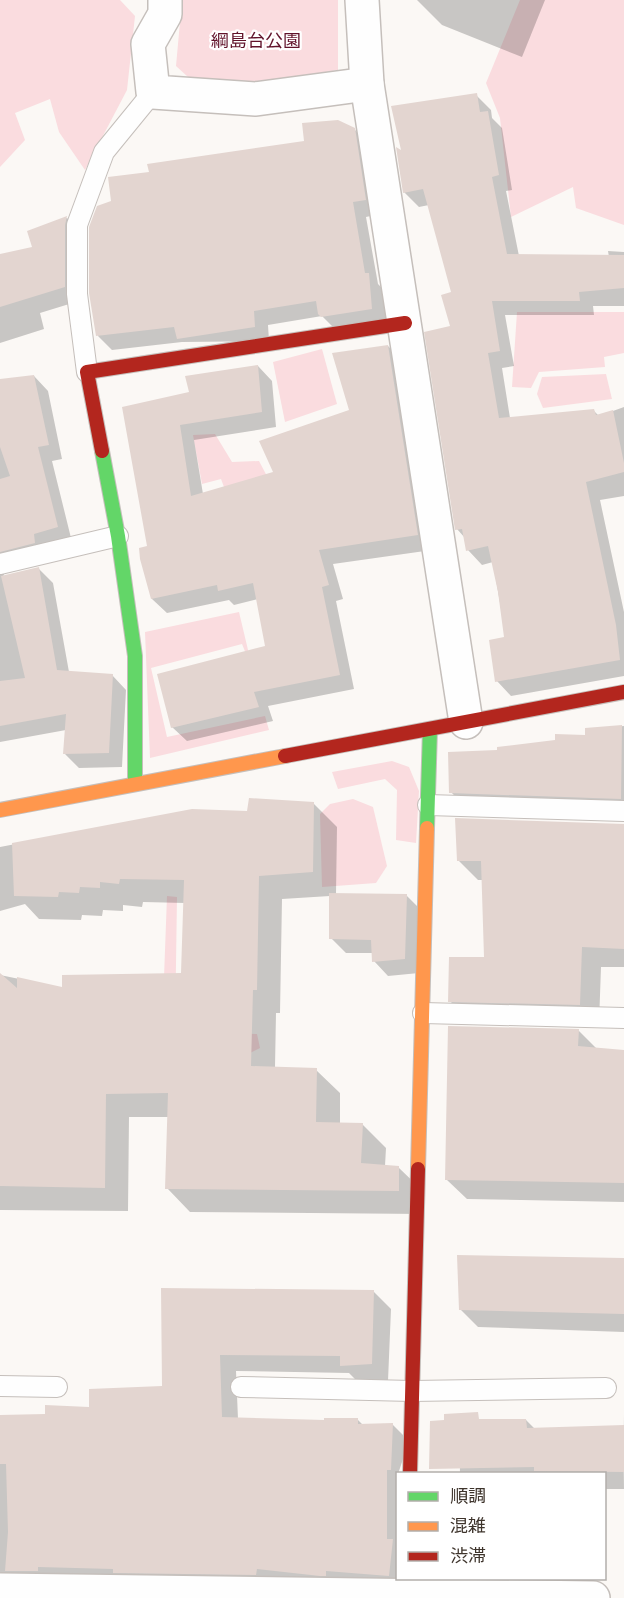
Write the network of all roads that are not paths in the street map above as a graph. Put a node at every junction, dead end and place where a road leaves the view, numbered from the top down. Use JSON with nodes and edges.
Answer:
{"nodes":[{"id":1,"x":165,"y":0,"type":"edge"},
{"id":2,"x":363,"y":0,"type":"edge"},
{"id":3,"x":367,"y":84,"type":"junction"},
{"id":4,"x":153,"y":92,"type":"junction"},
{"id":5,"x":405,"y":323,"type":"junction"},
{"id":6,"x":87,"y":372,"type":"junction"},
{"id":7,"x":118,"y":536,"type":"junction"},
{"id":8,"x":0,"y":564,"type":"edge"},
{"id":9,"x":624,"y":692,"type":"edge"},
{"id":10,"x":466,"y":722,"type":"junction"},
{"id":11,"x":430,"y":729,"type":"junction"},
{"id":12,"x":135,"y":784,"type":"junction"},
{"id":13,"x":428,"y":805,"type":"junction"},
{"id":14,"x":0,"y":810,"type":"edge"},
{"id":15,"x":624,"y":811,"type":"edge"},
{"id":16,"x":423,"y":1013,"type":"junction"},
{"id":17,"x":624,"y":1018,"type":"edge"},
{"id":18,"x":0,"y":1386,"type":"edge"},
{"id":19,"x":57,"y":1387,"type":"dead end"},
{"id":20,"x":241,"y":1387,"type":"dead end"},
{"id":21,"x":606,"y":1388,"type":"dead end"},
{"id":22,"x":412,"y":1391,"type":"junction"},
{"id":23,"x":410,"y":1472,"type":"edge"},
{"id":24,"x":0,"y":1590,"type":"edge"},
{"id":25,"x":407,"y":1591,"type":"edge"},
{"id":26,"x":593,"y":1598,"type":"edge"}],
"edges":[{"from":1,"to":4,"type":"street"},
{"from":2,"to":3,"type":"street"},
{"from":3,"to":4,"type":"street"},
{"from":3,"to":5,"type":"street"},
{"from":4,"to":6,"type":"lane"},
{"from":5,"to":6,"type":"street"},
{"from":5,"to":10,"type":"street"},
{"from":6,"to":7,"type":"street"},
{"from":7,"to":8,"type":"lane"},
{"from":7,"to":12,"type":"street"},
{"from":9,"to":10,"type":"street"},
{"from":10,"to":11,"type":"street"},
{"from":11,"to":12,"type":"street"},
{"from":11,"to":13,"type":"street"},
{"from":12,"to":14,"type":"street"},
{"from":13,"to":15,"type":"lane"},
{"from":13,"to":16,"type":"street"},
{"from":16,"to":17,"type":"lane"},
{"from":16,"to":22,"type":"street"},
{"from":18,"to":19,"type":"lane"},
{"from":20,"to":22,"type":"lane"},
{"from":21,"to":22,"type":"lane"},
{"from":22,"to":23,"type":"street"},
{"from":24,"to":25,"type":"street"},
{"from":25,"to":26,"type":"street"}]}
